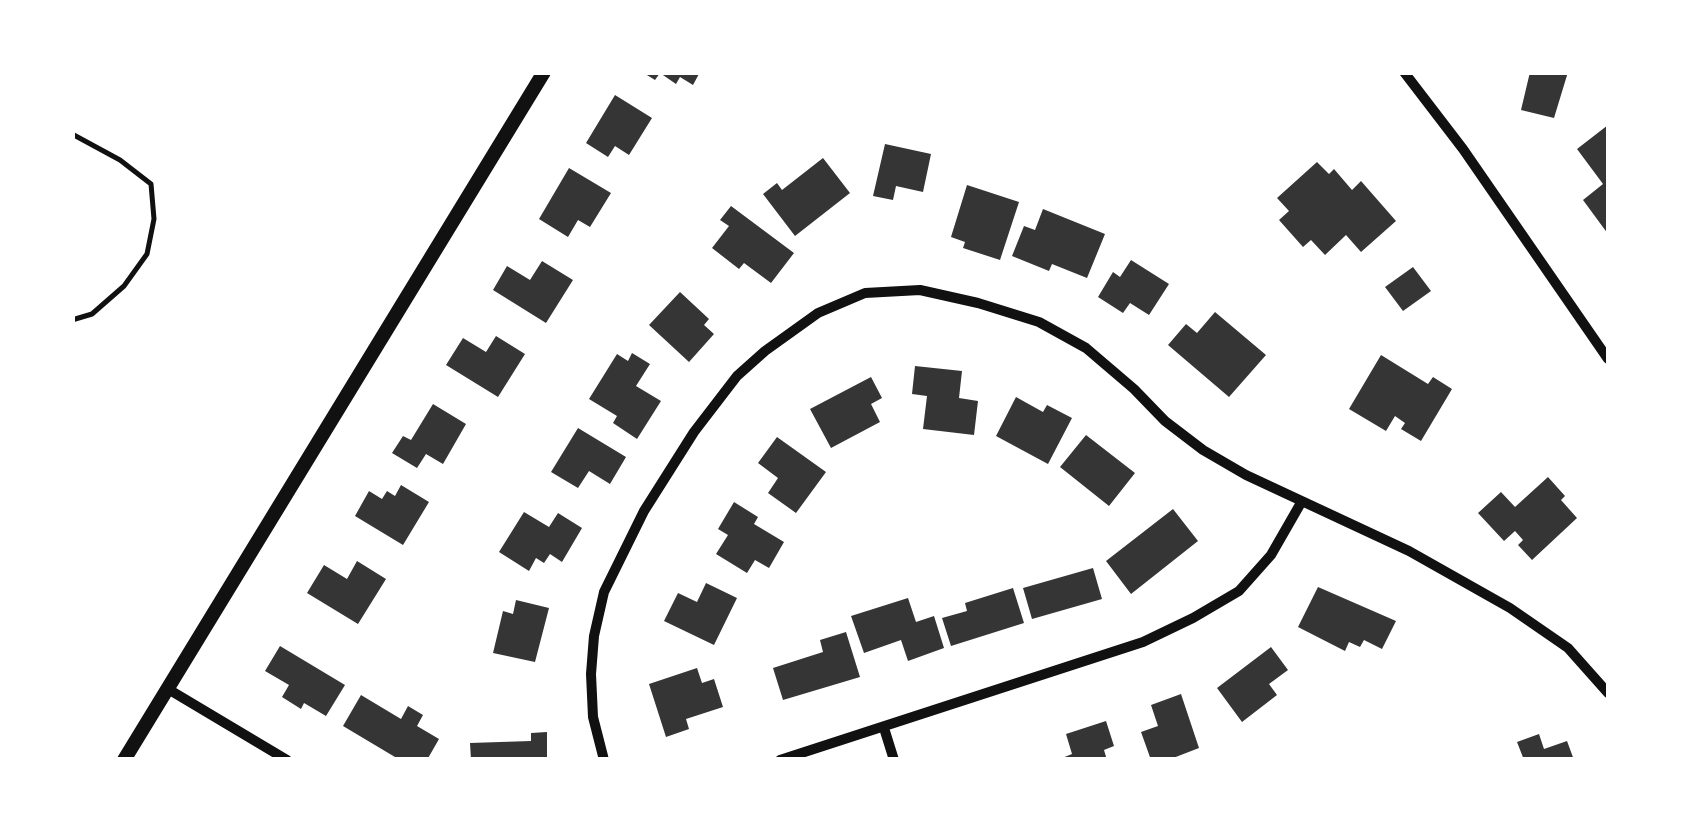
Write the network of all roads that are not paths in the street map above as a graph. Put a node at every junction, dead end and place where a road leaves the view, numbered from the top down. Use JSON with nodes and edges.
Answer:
{"nodes":[{"id":1,"x":544,"y":72,"type":"edge"},
{"id":2,"x":1404,"y":72,"type":"edge"},
{"id":3,"x":72,"y":134,"type":"edge"},
{"id":4,"x":72,"y":320,"type":"edge"},
{"id":5,"x":1608,"y":359,"type":"edge"},
{"id":6,"x":1302,"y":501,"type":"junction"},
{"id":7,"x":168,"y":689,"type":"junction"},
{"id":8,"x":1608,"y":693,"type":"edge"},
{"id":9,"x":884,"y":728,"type":"junction"},
{"id":10,"x":124,"y":760,"type":"edge"},
{"id":11,"x":286,"y":760,"type":"edge"},
{"id":12,"x":604,"y":760,"type":"edge"},
{"id":13,"x":780,"y":760,"type":"edge"},
{"id":14,"x":894,"y":760,"type":"edge"}],
"edges":[{"from":1,"to":7,"type":"street"},
{"from":2,"to":5,"type":"street"},
{"from":3,"to":4,"type":"lane"},
{"from":6,"to":8,"type":"street"},
{"from":6,"to":9,"type":"street"},
{"from":6,"to":12,"type":"street"},
{"from":7,"to":10,"type":"street"},
{"from":7,"to":11,"type":"street"},
{"from":9,"to":13,"type":"street"},
{"from":9,"to":14,"type":"street"}]}
